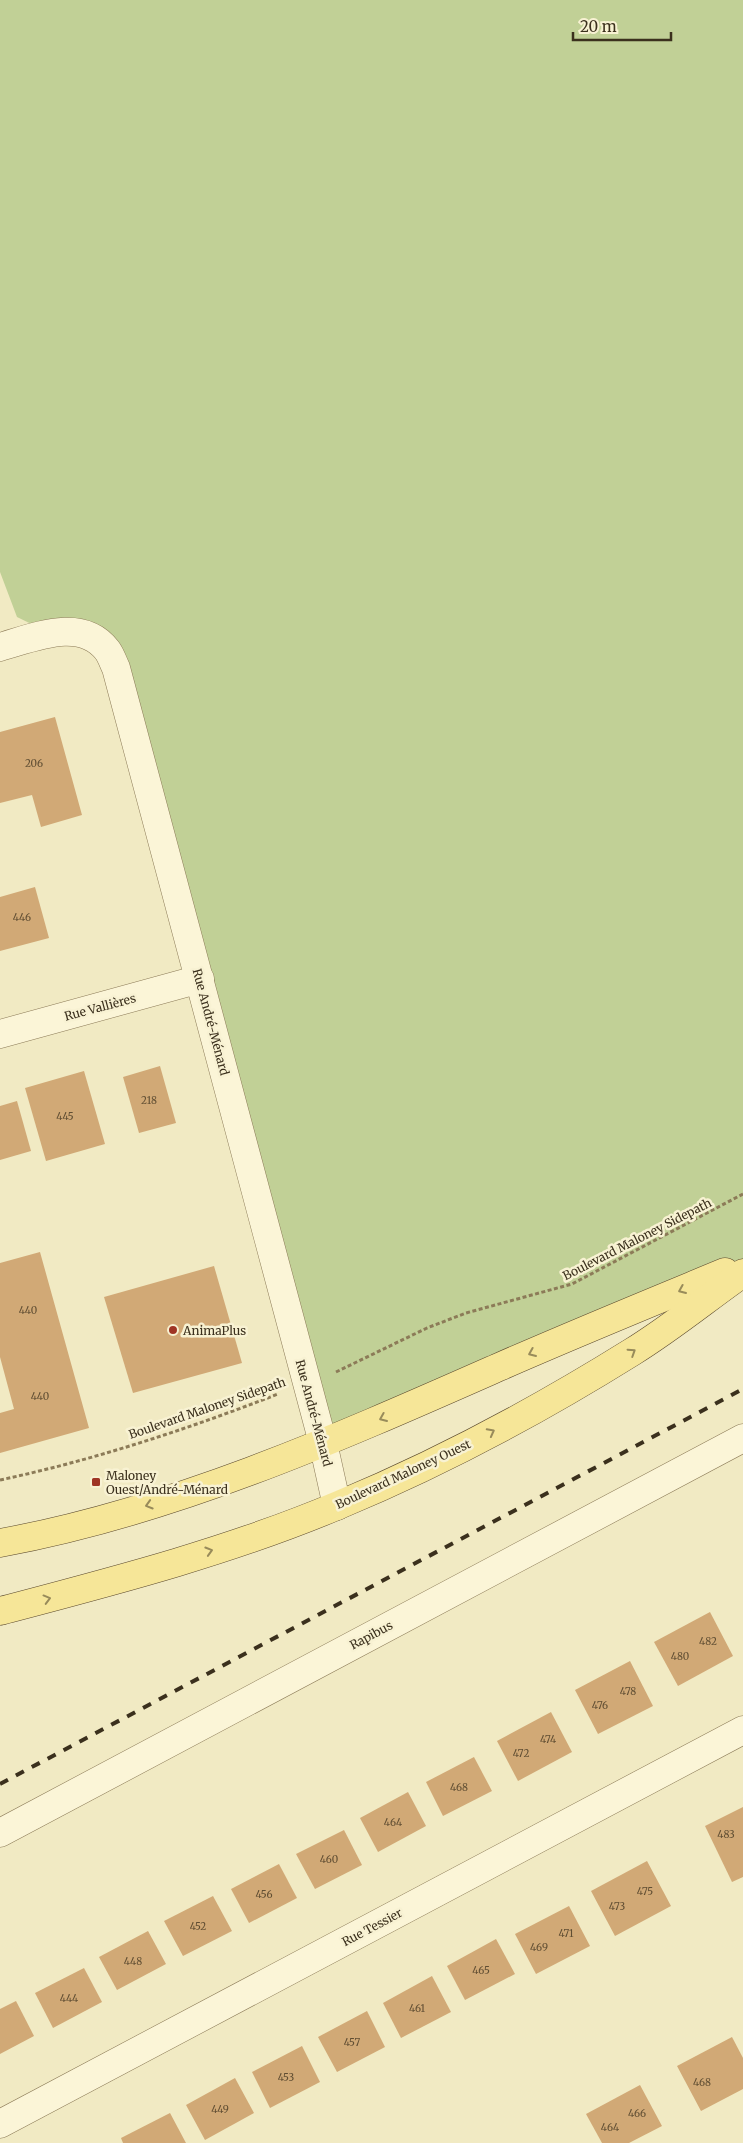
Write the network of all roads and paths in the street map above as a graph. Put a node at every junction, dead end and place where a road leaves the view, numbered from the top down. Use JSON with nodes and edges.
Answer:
{"nodes":[{"id":1,"x":0,"y":647,"type":"edge"},
{"id":2,"x":200,"y":979,"type":"junction"},
{"id":3,"x":0,"y":1034,"type":"edge"},
{"id":4,"x":743,"y":1194,"type":"edge"},
{"id":5,"x":743,"y":1264,"type":"edge"},
{"id":6,"x":743,"y":1273,"type":"edge"},
{"id":7,"x":306,"y":1383,"type":"junction"},
{"id":8,"x":743,"y":1438,"type":"edge"},
{"id":9,"x":323,"y":1443,"type":"junction"},
{"id":10,"x":0,"y":1480,"type":"edge"},
{"id":11,"x":337,"y":1506,"type":"junction"},
{"id":12,"x":0,"y":1543,"type":"edge"},
{"id":13,"x":0,"y":1611,"type":"edge"},
{"id":14,"x":743,"y":1730,"type":"edge"},
{"id":15,"x":0,"y":1833,"type":"edge"},
{"id":16,"x":0,"y":2124,"type":"edge"}],
"edges":[{"from":1,"to":2,"type":"street","name":"Rue André-Ménard"},
{"from":2,"to":3,"type":"street","name":"Rue Vallières"},
{"from":2,"to":7,"type":"street","name":"Rue André-Ménard"},
{"from":4,"to":7,"type":"path","name":"Boulevard Maloney Sidepath"},
{"from":5,"to":9,"type":"main road","one_way":true},
{"from":11,"to":6,"type":"main road","name":"Boulevard Maloney Ouest","one_way":true},
{"from":7,"to":9,"type":"street","name":"Rue André-Ménard"},
{"from":7,"to":10,"type":"path","name":"Boulevard Maloney Sidepath"},
{"from":8,"to":15,"type":"street","name":"Rapibus"},
{"from":9,"to":11,"type":"street","name":"Rue André-Ménard"},
{"from":9,"to":12,"type":"main road","one_way":true},
{"from":13,"to":11,"type":"main road","name":"Boulevard Maloney Ouest","one_way":true},
{"from":14,"to":16,"type":"street","name":"Rue Tessier"}]}
